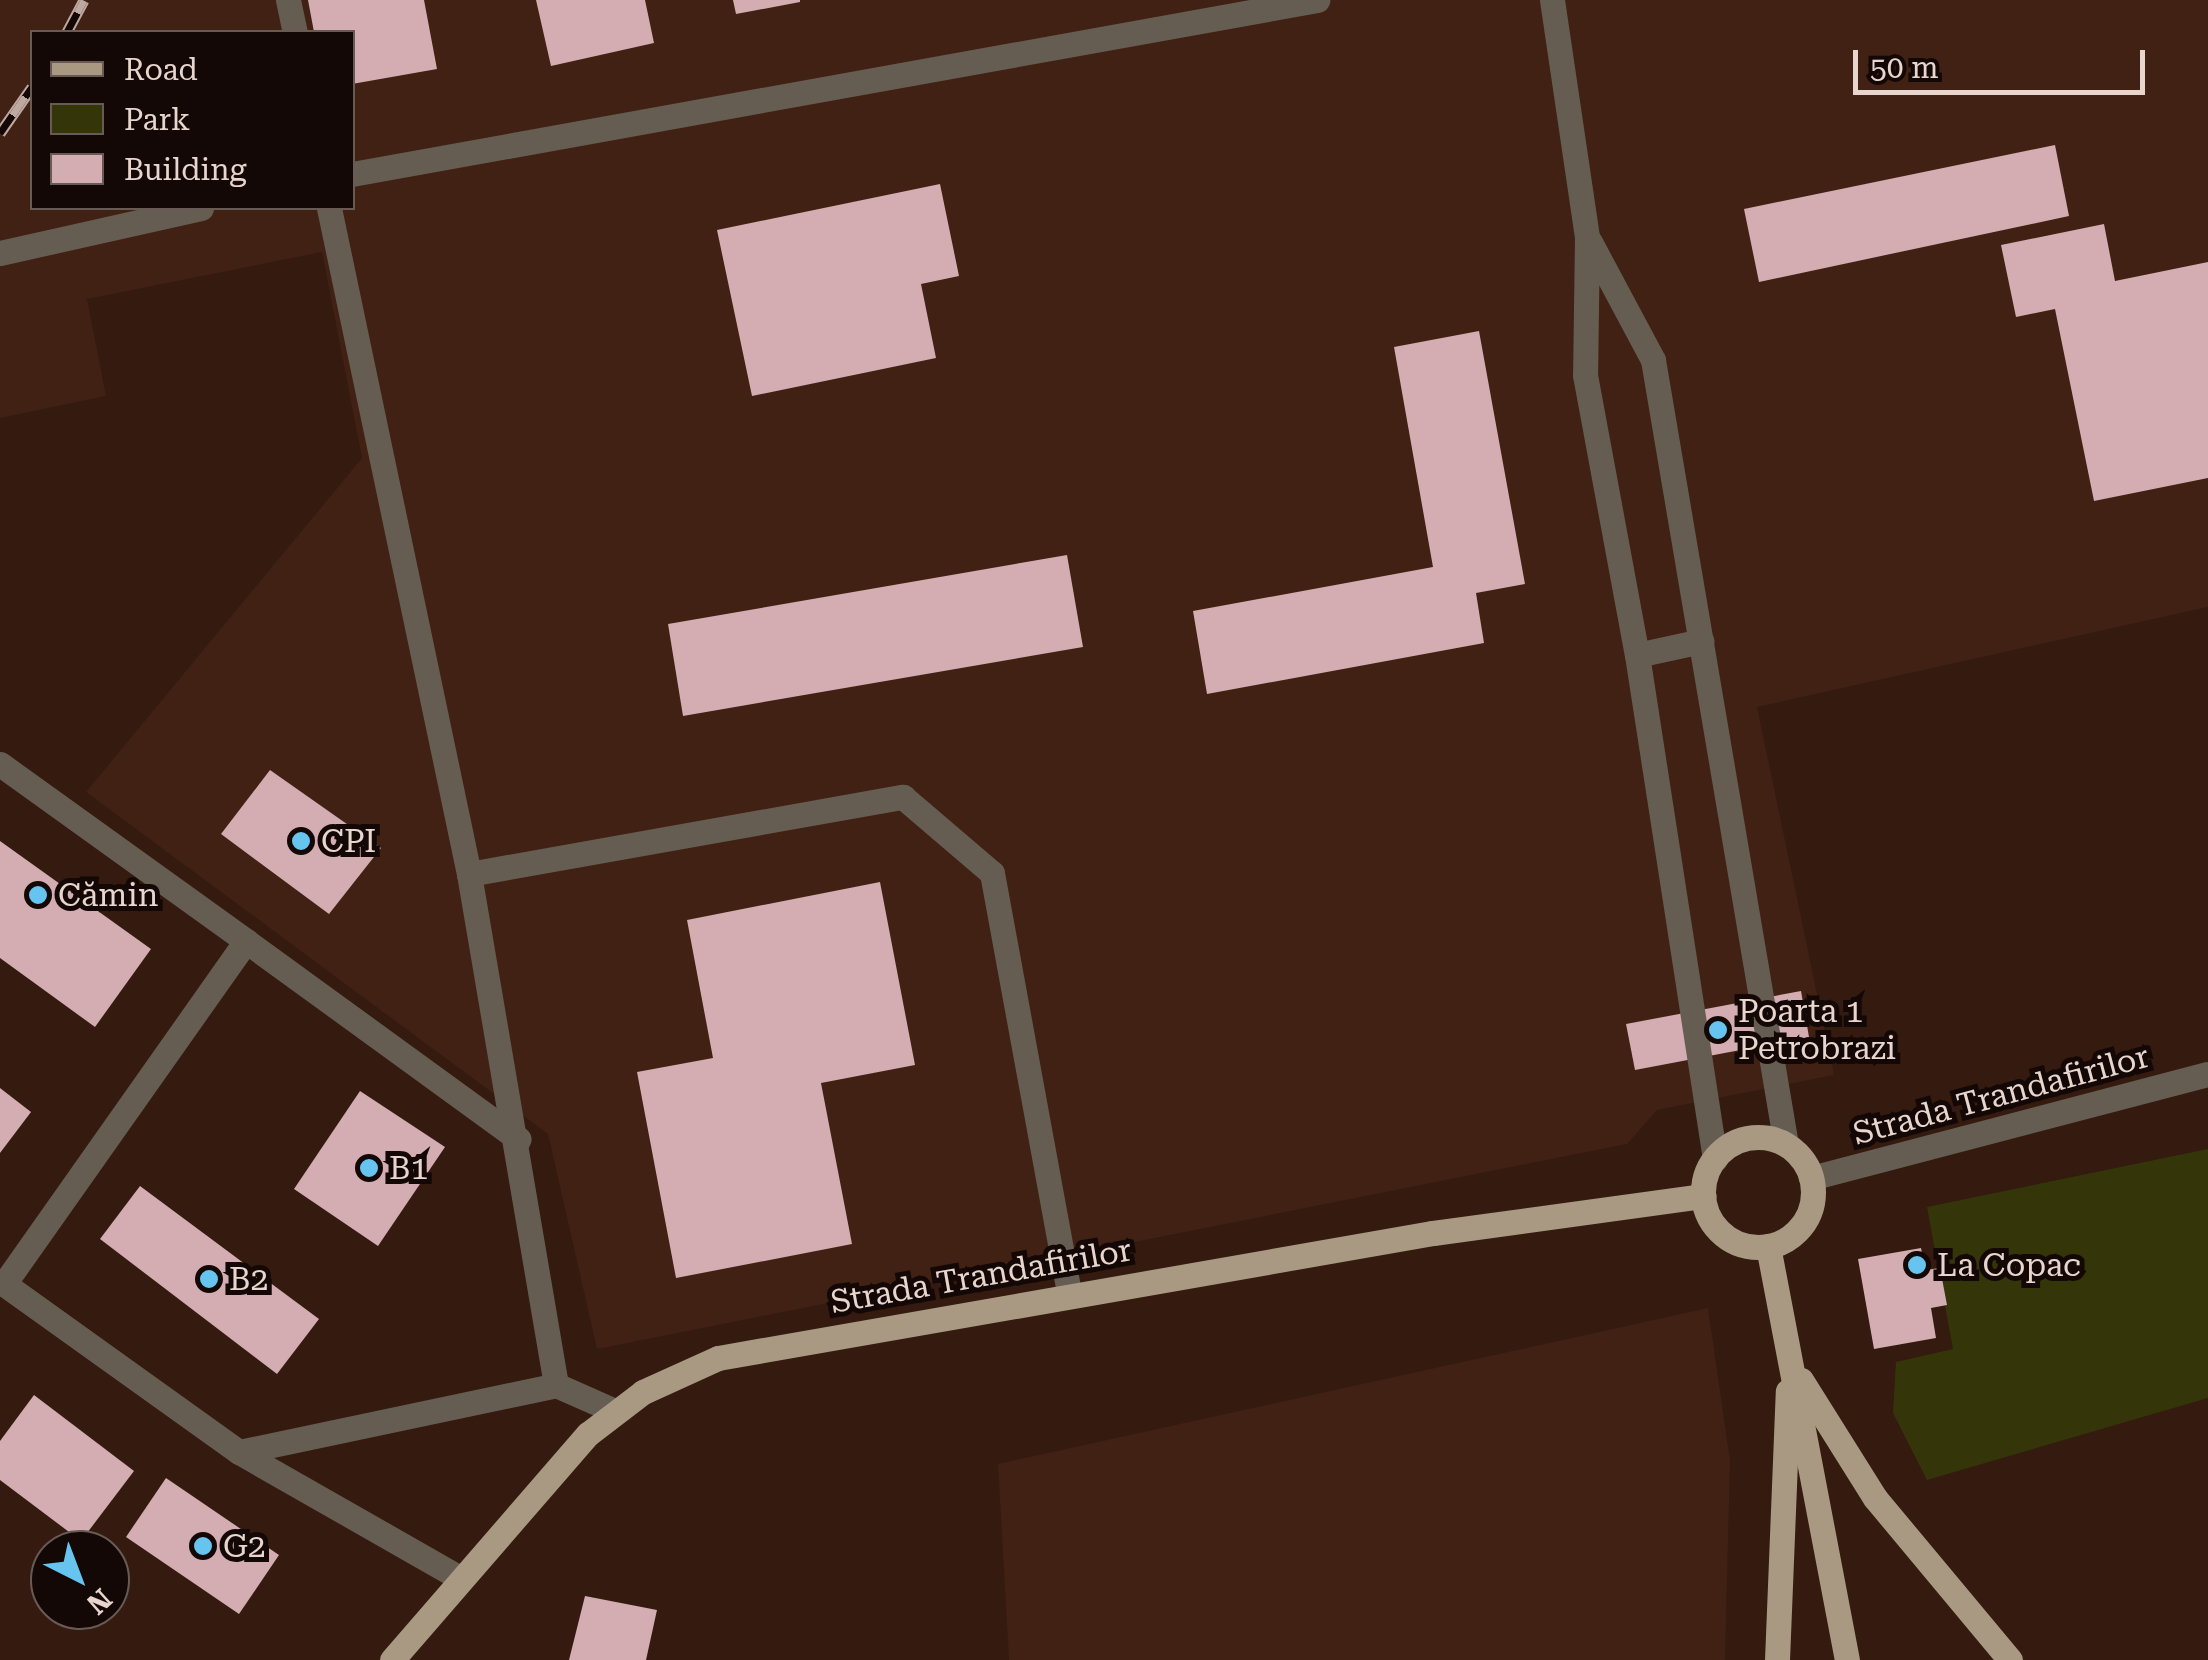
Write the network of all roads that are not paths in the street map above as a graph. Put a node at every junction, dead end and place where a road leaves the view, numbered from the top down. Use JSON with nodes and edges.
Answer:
{"nodes":[{"id":1,"x":288,"y":0,"type":"edge"},
{"id":2,"x":1318,"y":0,"type":"edge"},
{"id":3,"x":1552,"y":0,"type":"edge"},
{"id":4,"x":294,"y":30,"type":"edge"},
{"id":5,"x":355,"y":173,"type":"edge"},
{"id":6,"x":192,"y":210,"type":"edge"},
{"id":7,"x":329,"y":210,"type":"edge"},
{"id":8,"x":1587,"y":238,"type":"junction"},
{"id":9,"x":0,"y":254,"type":"edge"},
{"id":10,"x":1701,"y":641,"type":"junction"},
{"id":11,"x":1638,"y":655,"type":"junction"},
{"id":12,"x":0,"y":764,"type":"edge"},
{"id":13,"x":469,"y":874,"type":"junction"},
{"id":14,"x":246,"y":941,"type":"junction"},
{"id":15,"x":2208,"y":1074,"type":"edge"},
{"id":16,"x":519,"y":1139,"type":"junction"},
{"id":17,"x":1786,"y":1145,"type":"junction"},
{"id":18,"x":1714,"y":1159,"type":"junction"},
{"id":19,"x":1811,"y":1178,"type":"junction"},
{"id":20,"x":1703,"y":1196,"type":"junction"},
{"id":21,"x":1768,"y":1246,"type":"junction"},
{"id":22,"x":2,"y":1282,"type":"edge"},
{"id":23,"x":1070,"y":1294,"type":"junction"},
{"id":24,"x":1791,"y":1362,"type":"junction"},
{"id":25,"x":556,"y":1384,"type":"junction"},
{"id":26,"x":615,"y":1411,"type":"junction"},
{"id":27,"x":239,"y":1452,"type":"junction"},
{"id":28,"x":460,"y":1578,"type":"junction"},
{"id":29,"x":392,"y":1660,"type":"edge"},
{"id":30,"x":1777,"y":1660,"type":"edge"},
{"id":31,"x":1847,"y":1660,"type":"edge"},
{"id":32,"x":2010,"y":1660,"type":"edge"}],
"edges":[{"from":1,"to":4,"type":"lane"},
{"from":2,"to":5,"type":"lane"},
{"from":3,"to":8,"type":"lane"},
{"from":6,"to":9,"type":"lane"},
{"from":7,"to":13,"type":"lane"},
{"from":8,"to":10,"type":"lane"},
{"from":8,"to":11,"type":"lane"},
{"from":10,"to":11,"type":"lane"},
{"from":10,"to":17,"type":"lane"},
{"from":11,"to":18,"type":"lane"},
{"from":12,"to":14,"type":"lane"},
{"from":13,"to":16,"type":"lane"},
{"from":13,"to":23,"type":"lane"},
{"from":14,"to":16,"type":"lane"},
{"from":14,"to":22,"type":"lane"},
{"from":15,"to":19,"type":"lane","name":"Strada Trandafirilor"},
{"from":16,"to":25,"type":"lane"},
{"from":17,"to":18,"type":"main road"},
{"from":17,"to":19,"type":"main road"},
{"from":18,"to":20,"type":"main road"},
{"from":19,"to":21,"type":"main road"},
{"from":20,"to":21,"type":"main road"},
{"from":20,"to":23,"type":"main road","name":"Strada Trandafirilor"},
{"from":21,"to":24,"type":"main road"},
{"from":22,"to":27,"type":"lane"},
{"from":23,"to":26,"type":"main road","name":"Strada Trandafirilor"},
{"from":24,"to":30,"type":"main road"},
{"from":24,"to":31,"type":"main road"},
{"from":24,"to":32,"type":"main road"},
{"from":25,"to":26,"type":"lane"},
{"from":25,"to":27,"type":"lane"},
{"from":26,"to":28,"type":"main road","name":"Strada Trandafirilor"},
{"from":27,"to":28,"type":"lane"},
{"from":28,"to":29,"type":"main road","name":"Strada Trandafirilor"}]}
